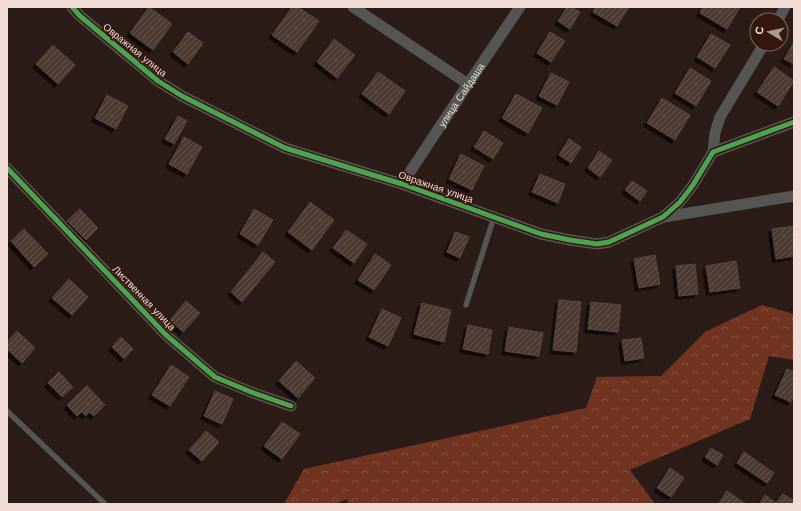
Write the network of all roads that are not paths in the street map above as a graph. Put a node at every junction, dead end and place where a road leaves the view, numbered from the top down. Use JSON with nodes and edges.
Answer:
{"nodes":[{"id":1,"x":72,"y":7,"type":"edge"},
{"id":2,"x":353,"y":7,"type":"edge"},
{"id":3,"x":520,"y":7,"type":"edge"},
{"id":4,"x":759,"y":52,"type":"edge"},
{"id":5,"x":468,"y":84,"type":"junction"},
{"id":6,"x":794,"y":122,"type":"edge"},
{"id":7,"x":713,"y":152,"type":"junction"},
{"id":8,"x":7,"y":168,"type":"edge"},
{"id":9,"x":402,"y":184,"type":"junction"},
{"id":10,"x":794,"y":196,"type":"edge"},
{"id":11,"x":494,"y":217,"type":"junction"},
{"id":12,"x":663,"y":217,"type":"junction"},
{"id":13,"x":466,"y":305,"type":"dead end"},
{"id":14,"x":291,"y":406,"type":"dead end"},
{"id":15,"x":7,"y":411,"type":"edge"},
{"id":16,"x":105,"y":504,"type":"edge"}],
"edges":[{"from":1,"to":9,"type":"street","name":"Овражная улица"},
{"from":2,"to":5,"type":"street"},
{"from":3,"to":5,"type":"street","name":"улица Сайдаша"},
{"from":4,"to":7,"type":"street"},
{"from":5,"to":9,"type":"street","name":"улица Сайдаша"},
{"from":6,"to":7,"type":"street"},
{"from":7,"to":12,"type":"street","name":"Овражная улица"},
{"from":8,"to":14,"type":"street","name":"Лиственная улица"},
{"from":9,"to":11,"type":"street","name":"Овражная улица"},
{"from":10,"to":12,"type":"street"},
{"from":11,"to":12,"type":"street","name":"Овражная улица"},
{"from":11,"to":13,"type":"lane"},
{"from":15,"to":16,"type":"lane"}]}
